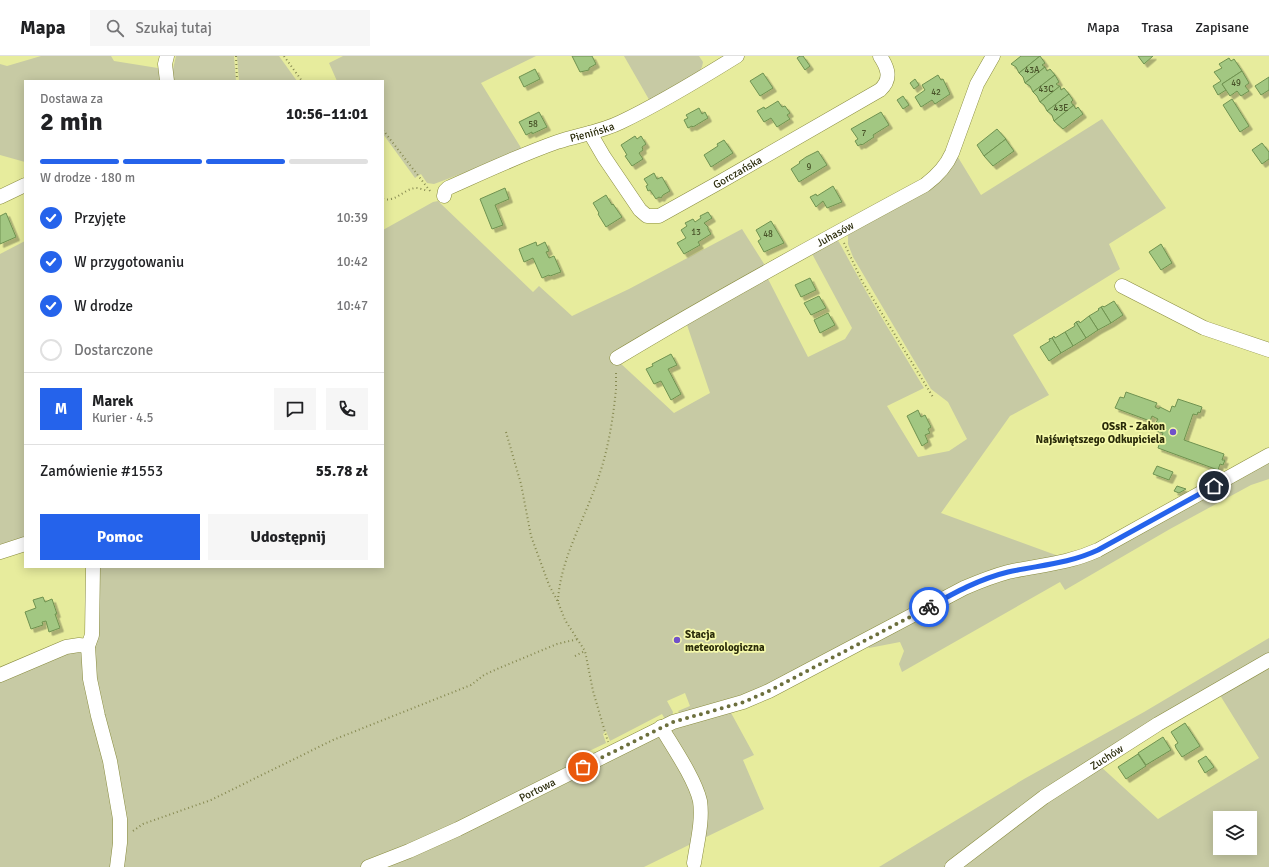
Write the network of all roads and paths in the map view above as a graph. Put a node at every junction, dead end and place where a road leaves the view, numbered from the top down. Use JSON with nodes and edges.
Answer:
{"nodes":[{"id":1,"x":167,"y":56,"type":"edge"},
{"id":2,"x":236,"y":56,"type":"edge"},
{"id":3,"x":284,"y":56,"type":"edge"},
{"id":4,"x":737,"y":56,"type":"edge"},
{"id":5,"x":880,"y":56,"type":"edge"},
{"id":6,"x":993,"y":56,"type":"edge"},
{"id":7,"x":167,"y":80,"type":"edge"},
{"id":8,"x":237,"y":80,"type":"edge"},
{"id":9,"x":301,"y":80,"type":"edge"},
{"id":10,"x":384,"y":131,"type":"edge"},
{"id":11,"x":590,"y":133,"type":"junction"},
{"id":12,"x":24,"y":185,"type":"edge"},
{"id":13,"x":430,"y":192,"type":"junction"},
{"id":14,"x":444,"y":196,"type":"joint"},
{"id":15,"x":0,"y":197,"type":"edge"},
{"id":16,"x":384,"y":198,"type":"edge"},
{"id":17,"x":838,"y":231,"type":"junction"},
{"id":18,"x":1122,"y":286,"type":"dead end"},
{"id":19,"x":1269,"y":350,"type":"edge"},
{"id":20,"x":617,"y":358,"type":"joint"},
{"id":21,"x":933,"y":397,"type":"dead end"},
{"id":22,"x":506,"y":432,"type":"dead end"},
{"id":23,"x":1269,"y":455,"type":"edge"},
{"id":24,"x":24,"y":544,"type":"edge"},
{"id":25,"x":0,"y":552,"type":"edge"},
{"id":26,"x":93,"y":568,"type":"edge"},
{"id":27,"x":558,"y":602,"type":"junction"},
{"id":28,"x":578,"y":639,"type":"junction"},
{"id":29,"x":88,"y":646,"type":"junction"},
{"id":30,"x":585,"y":651,"type":"junction"},
{"id":31,"x":575,"y":656,"type":"dead end"},
{"id":32,"x":1269,"y":660,"type":"edge"},
{"id":33,"x":0,"y":675,"type":"edge"},
{"id":34,"x":661,"y":727,"type":"junction"},
{"id":35,"x":612,"y":752,"type":"junction"},
{"id":36,"x":120,"y":843,"type":"junction"},
{"id":37,"x":694,"y":862,"type":"dead end"},
{"id":38,"x":117,"y":867,"type":"edge"},
{"id":39,"x":368,"y":867,"type":"edge"},
{"id":40,"x":952,"y":867,"type":"edge"}],
"edges":[{"from":1,"to":7,"type":"street"},
{"from":2,"to":8,"type":"path"},
{"from":3,"to":9,"type":"path"},
{"from":4,"to":11,"type":"street","name":"Pienińska"},
{"from":5,"to":11,"type":"street","name":"Gorczańska"},
{"from":6,"to":17,"type":"street","name":"Juhasów"},
{"from":10,"to":13,"type":"path"},
{"from":11,"to":14,"type":"street","name":"Pienińska"},
{"from":12,"to":15,"type":"street"},
{"from":13,"to":14,"type":"path"},
{"from":13,"to":16,"type":"path"},
{"from":17,"to":20,"type":"street","name":"Juhasów"},
{"from":17,"to":21,"type":"path"},
{"from":18,"to":19,"type":"street"},
{"from":20,"to":27,"type":"path"},
{"from":22,"to":27,"type":"path"},
{"from":23,"to":34,"type":"street","name":"Portowa"},
{"from":24,"to":25,"type":"street"},
{"from":26,"to":29,"type":"street"},
{"from":27,"to":28,"type":"path"},
{"from":28,"to":30,"type":"path"},
{"from":28,"to":36,"type":"path"},
{"from":29,"to":33,"type":"street"},
{"from":29,"to":36,"type":"street"},
{"from":30,"to":31,"type":"path"},
{"from":30,"to":35,"type":"path"},
{"from":32,"to":40,"type":"street","name":"Zuchów"},
{"from":34,"to":35,"type":"street","name":"Portowa"},
{"from":34,"to":37,"type":"street"},
{"from":35,"to":39,"type":"street","name":"Portowa"},
{"from":36,"to":38,"type":"street"}]}
